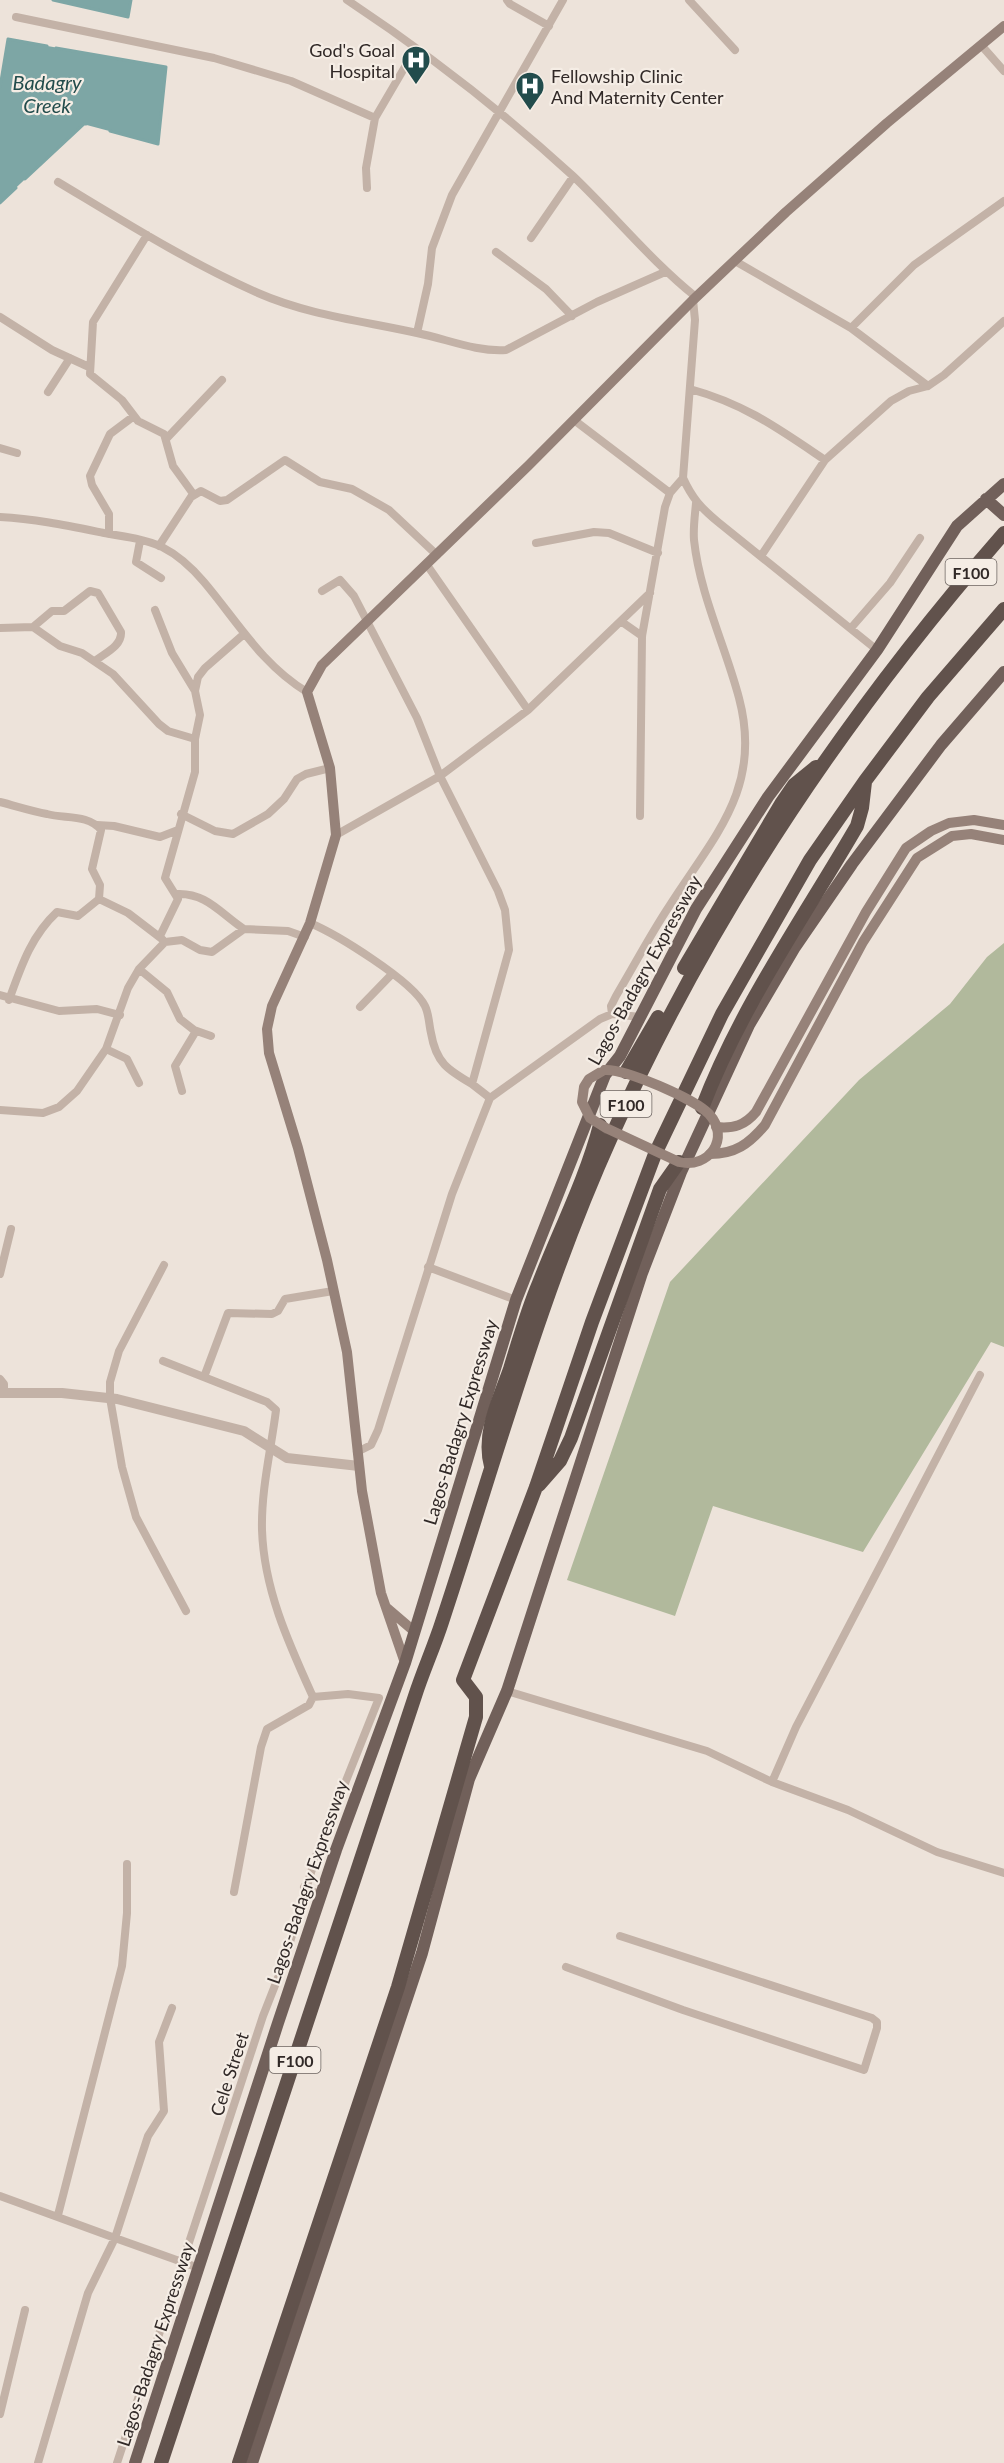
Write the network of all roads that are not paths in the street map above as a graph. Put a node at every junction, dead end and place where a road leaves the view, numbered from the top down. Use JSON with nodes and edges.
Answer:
{"nodes":[{"id":1,"x":347,"y":0,"type":"edge"},
{"id":2,"x":507,"y":0,"type":"edge"},
{"id":3,"x":563,"y":0,"type":"edge"},
{"id":4,"x":689,"y":0,"type":"edge"},
{"id":5,"x":16,"y":17,"type":"dead end"},
{"id":6,"x":549,"y":26,"type":"junction"},
{"id":7,"x":1004,"y":26,"type":"edge"},
{"id":8,"x":981,"y":45,"type":"junction"},
{"id":9,"x":416,"y":48,"type":"junction"},
{"id":10,"x":735,"y":50,"type":"dead end"},
{"id":11,"x":1004,"y":71,"type":"edge"},
{"id":12,"x":498,"y":114,"type":"junction"},
{"id":13,"x":375,"y":118,"type":"junction"},
{"id":14,"x":573,"y":177,"type":"junction"},
{"id":15,"x":58,"y":182,"type":"dead end"},
{"id":16,"x":367,"y":188,"type":"dead end"},
{"id":17,"x":1004,"y":201,"type":"edge"},
{"id":18,"x":147,"y":235,"type":"junction"},
{"id":19,"x":531,"y":238,"type":"dead end"},
{"id":20,"x":496,"y":252,"type":"dead end"},
{"id":21,"x":735,"y":261,"type":"junction"},
{"id":22,"x":665,"y":272,"type":"junction"},
{"id":23,"x":695,"y":298,"type":"junction"},
{"id":24,"x":572,"y":316,"type":"junction"},
{"id":25,"x":0,"y":318,"type":"edge"},
{"id":26,"x":1004,"y":321,"type":"edge"},
{"id":27,"x":851,"y":328,"type":"junction"},
{"id":28,"x":417,"y":333,"type":"junction"},
{"id":29,"x":70,"y":358,"type":"junction"},
{"id":30,"x":89,"y":367,"type":"junction"},
{"id":31,"x":222,"y":381,"type":"dead end"},
{"id":32,"x":928,"y":386,"type":"junction"},
{"id":33,"x":690,"y":389,"type":"junction"},
{"id":34,"x":48,"y":392,"type":"dead end"},
{"id":35,"x":134,"y":416,"type":"junction"},
{"id":36,"x":574,"y":420,"type":"junction"},
{"id":37,"x":167,"y":438,"type":"junction"},
{"id":38,"x":0,"y":448,"type":"edge"},
{"id":39,"x":17,"y":453,"type":"dead end"},
{"id":40,"x":825,"y":460,"type":"junction"},
{"id":41,"x":683,"y":478,"type":"junction"},
{"id":42,"x":997,"y":493,"type":"edge"},
{"id":43,"x":670,"y":494,"type":"junction"},
{"id":44,"x":194,"y":495,"type":"junction"},
{"id":45,"x":696,"y":503,"type":"junction"},
{"id":46,"x":1004,"y":515,"type":"edge"},
{"id":47,"x":0,"y":517,"type":"edge"},
{"id":48,"x":1004,"y":533,"type":"edge"},
{"id":49,"x":109,"y":534,"type":"junction"},
{"id":50,"x":920,"y":538,"type":"dead end"},
{"id":51,"x":140,"y":541,"type":"junction"},
{"id":52,"x":536,"y":543,"type":"dead end"},
{"id":53,"x":159,"y":546,"type":"junction"},
{"id":54,"x":658,"y":553,"type":"junction"},
{"id":55,"x":437,"y":555,"type":"junction"},
{"id":56,"x":761,"y":556,"type":"junction"},
{"id":57,"x":427,"y":565,"type":"junction"},
{"id":58,"x":161,"y":578,"type":"dead end"},
{"id":59,"x":322,"y":591,"type":"dead end"},
{"id":60,"x":650,"y":593,"type":"junction"},
{"id":61,"x":1004,"y":609,"type":"edge"},
{"id":62,"x":155,"y":610,"type":"dead end"},
{"id":63,"x":368,"y":620,"type":"junction"},
{"id":64,"x":622,"y":622,"type":"junction"},
{"id":65,"x":33,"y":627,"type":"junction"},
{"id":66,"x":0,"y":628,"type":"edge"},
{"id":67,"x":851,"y":628,"type":"junction"},
{"id":68,"x":244,"y":634,"type":"junction"},
{"id":69,"x":642,"y":636,"type":"junction"},
{"id":70,"x":877,"y":650,"type":"junction"},
{"id":71,"x":95,"y":661,"type":"junction"},
{"id":72,"x":1004,"y":672,"type":"edge"},
{"id":73,"x":195,"y":691,"type":"junction"},
{"id":74,"x":307,"y":692,"type":"junction"},
{"id":75,"x":528,"y":710,"type":"junction"},
{"id":76,"x":195,"y":739,"type":"junction"},
{"id":77,"x":826,"y":761,"type":"junction"},
{"id":78,"x":330,"y":768,"type":"junction"},
{"id":79,"x":440,"y":776,"type":"junction"},
{"id":80,"x":865,"y":781,"type":"junction"},
{"id":81,"x":0,"y":802,"type":"edge"},
{"id":82,"x":181,"y":814,"type":"junction"},
{"id":83,"x":640,"y":816,"type":"dead end"},
{"id":84,"x":97,"y":825,"type":"junction"},
{"id":85,"x":1004,"y":825,"type":"edge"},
{"id":86,"x":178,"y":830,"type":"junction"},
{"id":87,"x":336,"y":835,"type":"junction"},
{"id":88,"x":1004,"y":840,"type":"edge"},
{"id":89,"x":176,"y":894,"type":"junction"},
{"id":90,"x":99,"y":899,"type":"junction"},
{"id":91,"x":310,"y":923,"type":"junction"},
{"id":92,"x":244,"y":929,"type":"junction"},
{"id":93,"x":304,"y":937,"type":"junction"},
{"id":94,"x":163,"y":939,"type":"junction"},
{"id":95,"x":139,"y":969,"type":"junction"},
{"id":96,"x":392,"y":974,"type":"junction"},
{"id":97,"x":0,"y":995,"type":"edge"},
{"id":98,"x":9,"y":1000,"type":"junction"},
{"id":99,"x":360,"y":1007,"type":"dead end"},
{"id":100,"x":612,"y":1014,"type":"junction"},
{"id":101,"x":120,"y":1015,"type":"junction"},
{"id":102,"x":640,"y":1017,"type":"junction"},
{"id":103,"x":196,"y":1031,"type":"junction"},
{"id":104,"x":211,"y":1036,"type":"dead end"},
{"id":105,"x":106,"y":1049,"type":"junction"},
{"id":106,"x":626,"y":1072,"type":"junction"},
{"id":107,"x":139,"y":1083,"type":"dead end"},
{"id":108,"x":472,"y":1084,"type":"junction"},
{"id":109,"x":182,"y":1091,"type":"dead end"},
{"id":110,"x":490,"y":1098,"type":"junction"},
{"id":111,"x":702,"y":1108,"type":"junction"},
{"id":112,"x":0,"y":1110,"type":"edge"},
{"id":113,"x":600,"y":1125,"type":"junction"},
{"id":114,"x":716,"y":1127,"type":"junction"},
{"id":115,"x":711,"y":1154,"type":"junction"},
{"id":116,"x":679,"y":1162,"type":"junction"},
{"id":117,"x":11,"y":1229,"type":"dead end"},
{"id":118,"x":164,"y":1265,"type":"dead end"},
{"id":119,"x":428,"y":1267,"type":"junction"},
{"id":120,"x":0,"y":1274,"type":"edge"},
{"id":121,"x":333,"y":1290,"type":"junction"},
{"id":122,"x":516,"y":1300,"type":"junction"},
{"id":123,"x":163,"y":1361,"type":"dead end"},
{"id":124,"x":980,"y":1375,"type":"dead end"},
{"id":125,"x":204,"y":1377,"type":"junction"},
{"id":126,"x":0,"y":1379,"type":"edge"},
{"id":127,"x":2,"y":1393,"type":"edge"},
{"id":128,"x":110,"y":1398,"type":"junction"},
{"id":129,"x":271,"y":1446,"type":"junction"},
{"id":130,"x":357,"y":1452,"type":"junction"},
{"id":131,"x":359,"y":1466,"type":"junction"},
{"id":132,"x":492,"y":1467,"type":"junction"},
{"id":133,"x":536,"y":1487,"type":"junction"},
{"id":134,"x":384,"y":1606,"type":"junction"},
{"id":135,"x":186,"y":1611,"type":"dead end"},
{"id":136,"x":415,"y":1632,"type":"junction"},
{"id":137,"x":405,"y":1663,"type":"junction"},
{"id":138,"x":507,"y":1691,"type":"junction"},
{"id":139,"x":314,"y":1697,"type":"junction"},
{"id":140,"x":772,"y":1782,"type":"junction"},
{"id":141,"x":316,"y":1856,"type":"junction"},
{"id":142,"x":332,"y":1862,"type":"junction"},
{"id":143,"x":127,"y":1864,"type":"dead end"},
{"id":144,"x":1004,"y":1873,"type":"edge"},
{"id":145,"x":304,"y":1887,"type":"junction"},
{"id":146,"x":234,"y":1892,"type":"dead end"},
{"id":147,"x":321,"y":1895,"type":"junction"},
{"id":148,"x":620,"y":1936,"type":"dead end"},
{"id":149,"x":566,"y":1967,"type":"dead end"},
{"id":150,"x":172,"y":2008,"type":"dead end"},
{"id":151,"x":0,"y":2196,"type":"edge"},
{"id":152,"x":58,"y":2215,"type":"junction"},
{"id":153,"x":115,"y":2238,"type":"junction"},
{"id":154,"x":184,"y":2262,"type":"junction"},
{"id":155,"x":199,"y":2268,"type":"junction"},
{"id":156,"x":25,"y":2310,"type":"dead end"},
{"id":157,"x":0,"y":2414,"type":"edge"},
{"id":158,"x":38,"y":2463,"type":"edge"},
{"id":159,"x":117,"y":2463,"type":"edge"},
{"id":160,"x":135,"y":2463,"type":"edge"},
{"id":161,"x":161,"y":2463,"type":"edge"},
{"id":162,"x":239,"y":2463,"type":"edge"},
{"id":163,"x":252,"y":2463,"type":"edge"}],
"edges":[{"from":1,"to":9,"type":"street"},
{"from":2,"to":6,"type":"street"},
{"from":3,"to":6,"type":"street"},
{"from":4,"to":10,"type":"street"},
{"from":5,"to":13,"type":"street"},
{"from":6,"to":12,"type":"street"},
{"from":7,"to":8,"type":"main road"},
{"from":8,"to":11,"type":"street"},
{"from":8,"to":21,"type":"main road"},
{"from":9,"to":12,"type":"street"},
{"from":9,"to":13,"type":"street"},
{"from":12,"to":14,"type":"street"},
{"from":12,"to":28,"type":"street"},
{"from":13,"to":16,"type":"street"},
{"from":14,"to":19,"type":"street"},
{"from":14,"to":22,"type":"street"},
{"from":15,"to":18,"type":"street"},
{"from":17,"to":27,"type":"street"},
{"from":18,"to":28,"type":"street"},
{"from":18,"to":30,"type":"street"},
{"from":20,"to":24,"type":"street"},
{"from":21,"to":23,"type":"main road"},
{"from":21,"to":27,"type":"street"},
{"from":22,"to":23,"type":"street"},
{"from":22,"to":24,"type":"street"},
{"from":23,"to":33,"type":"street"},
{"from":23,"to":36,"type":"main road"},
{"from":24,"to":28,"type":"street"},
{"from":25,"to":29,"type":"street"},
{"from":26,"to":32,"type":"street"},
{"from":27,"to":32,"type":"street"},
{"from":29,"to":30,"type":"street"},
{"from":29,"to":34,"type":"street"},
{"from":30,"to":35,"type":"street"},
{"from":31,"to":37,"type":"street"},
{"from":32,"to":40,"type":"street"},
{"from":33,"to":40,"type":"street"},
{"from":33,"to":41,"type":"street"},
{"from":35,"to":37,"type":"street"},
{"from":35,"to":49,"type":"street"},
{"from":36,"to":43,"type":"street"},
{"from":36,"to":55,"type":"main road"},
{"from":37,"to":44,"type":"street"},
{"from":38,"to":39,"type":"street"},
{"from":40,"to":56,"type":"street"},
{"from":41,"to":43,"type":"street"},
{"from":41,"to":45,"type":"street"},
{"from":42,"to":46,"type":"main road"},
{"from":42,"to":70,"type":"main road","name":"Lagos-Badagry Expressway"},
{"from":43,"to":54,"type":"street"},
{"from":44,"to":53,"type":"street"},
{"from":44,"to":55,"type":"street"},
{"from":45,"to":56,"type":"street"},
{"from":45,"to":100,"type":"street"},
{"from":47,"to":49,"type":"street"},
{"from":48,"to":77,"type":"highway","number":"F100"},
{"from":49,"to":51,"type":"street"},
{"from":50,"to":67,"type":"street"},
{"from":51,"to":53,"type":"street"},
{"from":51,"to":58,"type":"street"},
{"from":52,"to":54,"type":"street"},
{"from":53,"to":68,"type":"street"},
{"from":54,"to":60,"type":"street"},
{"from":55,"to":57,"type":"main road"},
{"from":56,"to":67,"type":"street"},
{"from":57,"to":63,"type":"main road"},
{"from":57,"to":75,"type":"street"},
{"from":59,"to":63,"type":"street"},
{"from":60,"to":64,"type":"street"},
{"from":60,"to":69,"type":"street"},
{"from":61,"to":80,"type":"highway","number":"F100"},
{"from":62,"to":73,"type":"street"},
{"from":63,"to":74,"type":"main road"},
{"from":63,"to":79,"type":"street"},
{"from":64,"to":69,"type":"street"},
{"from":64,"to":75,"type":"street"},
{"from":65,"to":66,"type":"street"},
{"from":65,"to":71,"type":"street"},
{"from":65,"to":71,"type":"street"},
{"from":67,"to":70,"type":"street"},
{"from":68,"to":73,"type":"street"},
{"from":68,"to":74,"type":"street"},
{"from":69,"to":83,"type":"street"},
{"from":70,"to":102,"type":"main road","name":"Lagos-Badagry Expressway"},
{"from":71,"to":76,"type":"street"},
{"from":72,"to":138,"type":"main road"},
{"from":73,"to":76,"type":"street"},
{"from":74,"to":78,"type":"main road"},
{"from":75,"to":79,"type":"street"},
{"from":76,"to":82,"type":"street"},
{"from":77,"to":106,"type":"highway"},
{"from":77,"to":132,"type":"highway","number":"F100"},
{"from":78,"to":82,"type":"street"},
{"from":78,"to":87,"type":"main road"},
{"from":79,"to":87,"type":"street"},
{"from":79,"to":108,"type":"street"},
{"from":80,"to":111,"type":"highway"},
{"from":80,"to":133,"type":"highway","number":"F100"},
{"from":81,"to":84,"type":"street"},
{"from":82,"to":86,"type":"street"},
{"from":84,"to":86,"type":"street"},
{"from":84,"to":90,"type":"street"},
{"from":85,"to":114,"type":"main road"},
{"from":86,"to":89,"type":"street"},
{"from":87,"to":91,"type":"main road"},
{"from":88,"to":115,"type":"main road"},
{"from":89,"to":92,"type":"street"},
{"from":89,"to":94,"type":"street"},
{"from":90,"to":94,"type":"street"},
{"from":90,"to":98,"type":"street"},
{"from":91,"to":93,"type":"main road"},
{"from":91,"to":96,"type":"street"},
{"from":92,"to":93,"type":"street"},
{"from":92,"to":94,"type":"street"},
{"from":93,"to":121,"type":"main road"},
{"from":94,"to":95,"type":"street"},
{"from":95,"to":101,"type":"street"},
{"from":95,"to":103,"type":"street"},
{"from":96,"to":99,"type":"street"},
{"from":96,"to":108,"type":"street"},
{"from":97,"to":98,"type":"street"},
{"from":98,"to":101,"type":"street"},
{"from":100,"to":102,"type":"street"},
{"from":100,"to":110,"type":"street"},
{"from":101,"to":105,"type":"street"},
{"from":102,"to":122,"type":"main road","name":"Lagos-Badagry Expressway"},
{"from":103,"to":104,"type":"street"},
{"from":103,"to":109,"type":"street"},
{"from":105,"to":107,"type":"street"},
{"from":105,"to":112,"type":"street"},
{"from":106,"to":111,"type":"main road","bridge":true},
{"from":106,"to":113,"type":"main road","bridge":true},
{"from":108,"to":110,"type":"street"},
{"from":110,"to":119,"type":"street"},
{"from":111,"to":114,"type":"main road","bridge":true},
{"from":113,"to":116,"type":"main road","bridge":true},
{"from":113,"to":132,"type":"highway"},
{"from":114,"to":115,"type":"main road","bridge":true},
{"from":115,"to":116,"type":"main road","bridge":true},
{"from":116,"to":133,"type":"highway"},
{"from":117,"to":120,"type":"street"},
{"from":118,"to":128,"type":"street"},
{"from":119,"to":122,"type":"street"},
{"from":119,"to":130,"type":"street"},
{"from":121,"to":125,"type":"street"},
{"from":121,"to":130,"type":"main road"},
{"from":122,"to":136,"type":"main road","name":"Lagos-Badagry Expressway"},
{"from":123,"to":125,"type":"street"},
{"from":124,"to":140,"type":"street"},
{"from":125,"to":129,"type":"street"},
{"from":126,"to":127,"type":"street"},
{"from":127,"to":128,"type":"street"},
{"from":128,"to":129,"type":"street"},
{"from":128,"to":135,"type":"street"},
{"from":129,"to":131,"type":"street"},
{"from":129,"to":139,"type":"street"},
{"from":130,"to":131,"type":"main road"},
{"from":131,"to":134,"type":"main road"},
{"from":132,"to":161,"type":"highway","number":"F100"},
{"from":133,"to":162,"type":"highway","number":"F100"},
{"from":134,"to":136,"type":"main road"},
{"from":134,"to":137,"type":"main road"},
{"from":136,"to":137,"type":"main road","name":"Lagos-Badagry Expressway"},
{"from":137,"to":142,"type":"main road","name":"Lagos-Badagry Expressway"},
{"from":138,"to":140,"type":"street"},
{"from":138,"to":163,"type":"main road"},
{"from":139,"to":141,"type":"street","name":"Cele Street"},
{"from":139,"to":146,"type":"street"},
{"from":140,"to":144,"type":"street"},
{"from":141,"to":142,"type":"street"},
{"from":141,"to":145,"type":"street","name":"Cele Street"},
{"from":142,"to":147,"type":"main road","name":"Lagos-Badagry Expressway"},
{"from":143,"to":152,"type":"street"},
{"from":145,"to":147,"type":"street"},
{"from":145,"to":154,"type":"street","name":"Cele Street"},
{"from":147,"to":155,"type":"main road","name":"Lagos-Badagry Expressway"},
{"from":148,"to":149,"type":"street"},
{"from":150,"to":153,"type":"street"},
{"from":151,"to":152,"type":"street"},
{"from":152,"to":153,"type":"street"},
{"from":153,"to":154,"type":"street"},
{"from":153,"to":158,"type":"street"},
{"from":154,"to":155,"type":"street"},
{"from":154,"to":159,"type":"street","name":"Cele Street"},
{"from":155,"to":160,"type":"main road","name":"Lagos-Badagry Expressway"},
{"from":156,"to":157,"type":"street"}]}
